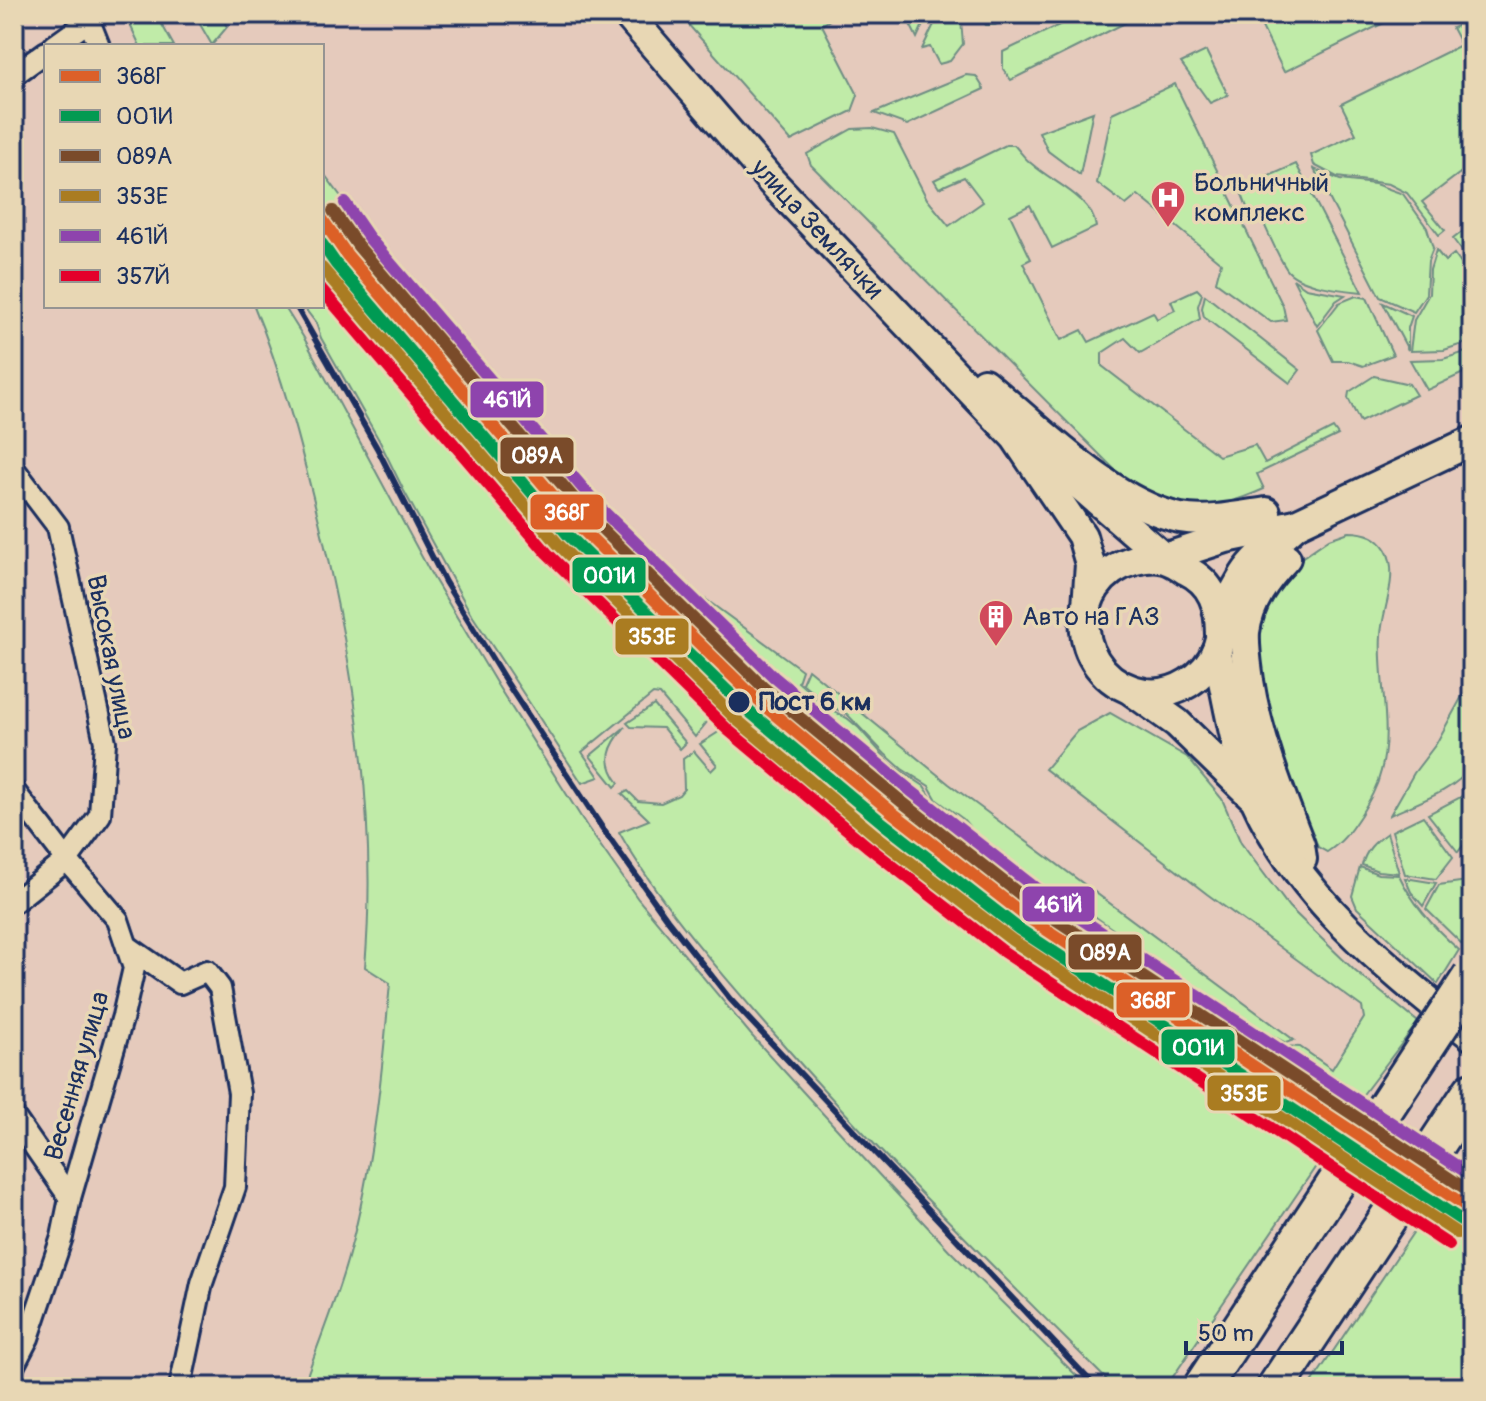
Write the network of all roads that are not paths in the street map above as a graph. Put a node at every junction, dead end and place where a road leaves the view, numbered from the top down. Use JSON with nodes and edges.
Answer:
{"nodes":[{"id":1,"x":627,"y":14,"type":"edge"},
{"id":2,"x":57,"y":44,"type":"edge"},
{"id":3,"x":98,"y":44,"type":"edge"},
{"id":4,"x":44,"y":53,"type":"edge"},
{"id":5,"x":14,"y":75,"type":"edge"},
{"id":6,"x":934,"y":354,"type":"junction"},
{"id":7,"x":1015,"y":437,"type":"junction"},
{"id":8,"x":1472,"y":441,"type":"edge"},
{"id":9,"x":14,"y":469,"type":"edge"},
{"id":10,"x":1379,"y":485,"type":"junction"},
{"id":11,"x":1296,"y":524,"type":"junction"},
{"id":12,"x":1164,"y":558,"type":"junction"},
{"id":13,"x":1087,"y":606,"type":"junction"},
{"id":14,"x":1218,"y":643,"type":"junction"},
{"id":15,"x":1131,"y":691,"type":"junction"},
{"id":16,"x":14,"y":791,"type":"edge"},
{"id":17,"x":1254,"y":799,"type":"junction"},
{"id":18,"x":67,"y":860,"type":"junction"},
{"id":19,"x":1304,"y":880,"type":"junction"},
{"id":20,"x":14,"y":902,"type":"edge"},
{"id":21,"x":127,"y":946,"type":"junction"},
{"id":22,"x":1472,"y":976,"type":"edge"},
{"id":23,"x":1472,"y":1036,"type":"edge"},
{"id":24,"x":1472,"y":1091,"type":"edge"},
{"id":25,"x":14,"y":1117,"type":"edge"},
{"id":26,"x":70,"y":1198,"type":"junction"},
{"id":27,"x":14,"y":1365,"type":"edge"},
{"id":28,"x":180,"y":1387,"type":"edge"},
{"id":29,"x":1202,"y":1387,"type":"edge"},
{"id":30,"x":1276,"y":1387,"type":"edge"}],
"edges":[{"from":1,"to":6,"type":"main road","name":"улица Землячки"},
{"from":2,"to":3,"type":"street"},
{"from":4,"to":5,"type":"street"},
{"from":6,"to":7,"type":"main road","name":"улица Землячки"},
{"from":6,"to":10,"type":"main road"},
{"from":7,"to":12,"type":"main road","name":"улица Землячки"},
{"from":7,"to":13,"type":"main road","name":"улица Землячки"},
{"from":8,"to":10,"type":"main road"},
{"from":9,"to":18,"type":"street","name":"Высокая улица"},
{"from":10,"to":11,"type":"main road"},
{"from":10,"to":19,"type":"main road"},
{"from":11,"to":12,"type":"main road"},
{"from":11,"to":14,"type":"main road"},
{"from":12,"to":13,"type":"main road"},
{"from":12,"to":14,"type":"main road"},
{"from":13,"to":15,"type":"main road"},
{"from":14,"to":15,"type":"main road"},
{"from":14,"to":17,"type":"main road"},
{"from":15,"to":17,"type":"main road"},
{"from":16,"to":18,"type":"street","name":"Весенняя улица"},
{"from":17,"to":19,"type":"main road"},
{"from":18,"to":20,"type":"street","name":"Высокая улица"},
{"from":18,"to":21,"type":"street","name":"Весенняя улица"},
{"from":19,"to":23,"type":"main road"},
{"from":21,"to":26,"type":"street","name":"Весенняя улица"},
{"from":21,"to":28,"type":"street"},
{"from":22,"to":29,"type":"highway","bridge":true},
{"from":24,"to":30,"type":"highway"},
{"from":25,"to":26,"type":"street"},
{"from":26,"to":27,"type":"street","name":"Весенняя улица"}]}
